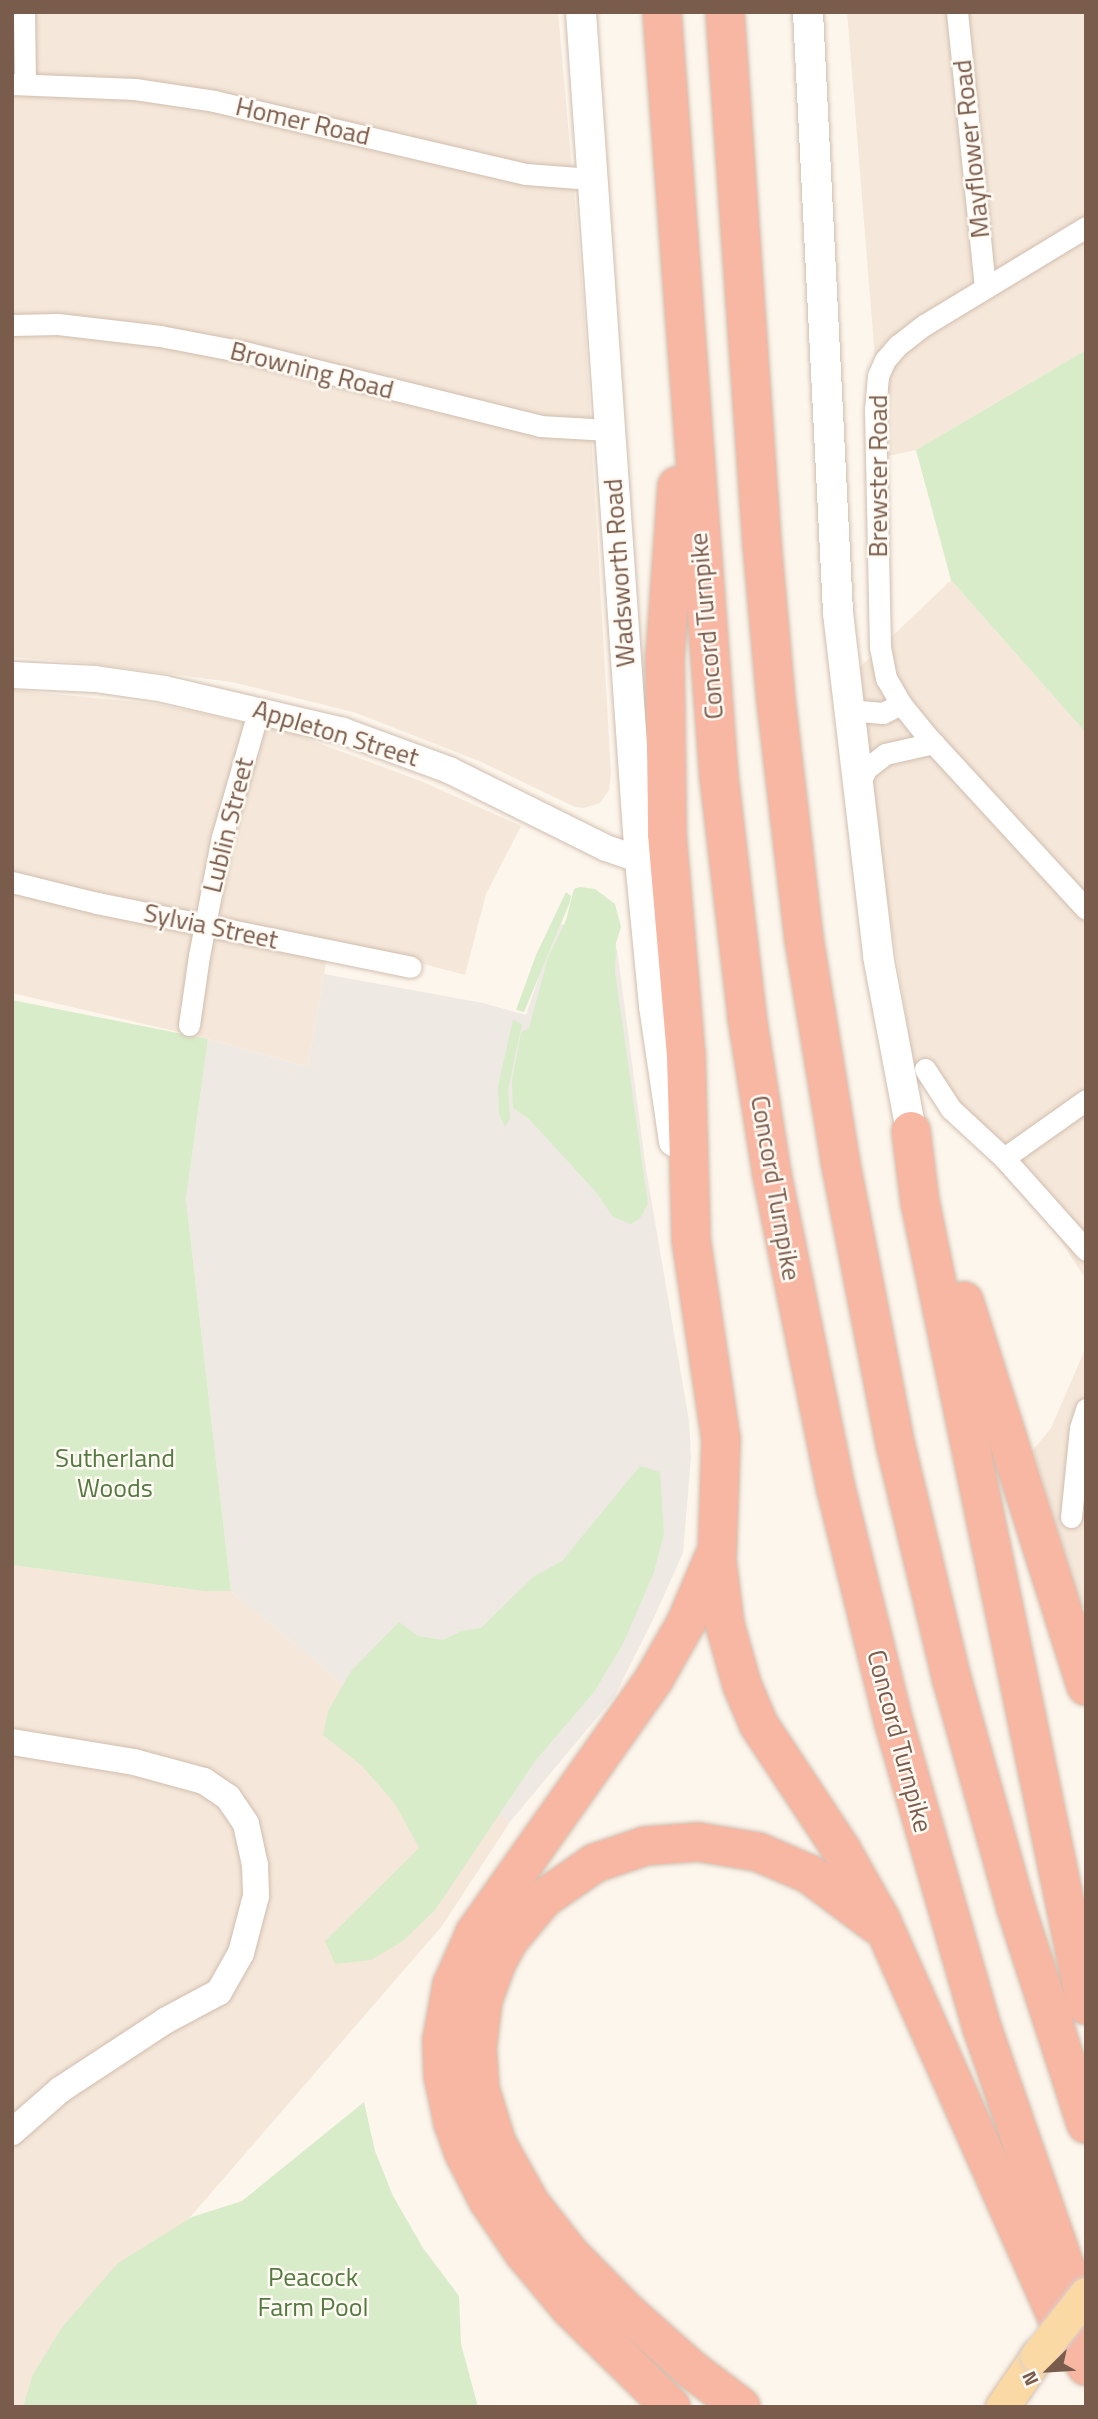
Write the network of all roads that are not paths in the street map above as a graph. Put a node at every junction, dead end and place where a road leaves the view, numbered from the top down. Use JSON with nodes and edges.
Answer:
{"nodes":[{"id":1,"x":24,"y":12,"type":"edge"},
{"id":2,"x":581,"y":12,"type":"edge"},
{"id":3,"x":662,"y":12,"type":"edge"},
{"id":4,"x":725,"y":12,"type":"edge"},
{"id":5,"x":808,"y":12,"type":"edge"},
{"id":6,"x":957,"y":12,"type":"edge"},
{"id":7,"x":19,"y":85,"type":"edge"},
{"id":8,"x":591,"y":179,"type":"junction"},
{"id":9,"x":1086,"y":227,"type":"edge"},
{"id":10,"x":985,"y":286,"type":"junction"},
{"id":11,"x":12,"y":325,"type":"edge"},
{"id":12,"x":687,"y":383,"type":"junction"},
{"id":13,"x":609,"y":430,"type":"junction"},
{"id":14,"x":12,"y":675,"type":"edge"},
{"id":15,"x":901,"y":704,"type":"junction"},
{"id":16,"x":259,"y":709,"type":"junction"},
{"id":17,"x":848,"y":710,"type":"junction"},
{"id":18,"x":934,"y":743,"type":"junction"},
{"id":19,"x":857,"y":789,"type":"junction"},
{"id":20,"x":640,"y":860,"type":"junction"},
{"id":21,"x":12,"y":882,"type":"edge"},
{"id":22,"x":1086,"y":909,"type":"edge"},
{"id":23,"x":205,"y":925,"type":"junction"},
{"id":24,"x":411,"y":967,"type":"dead end"},
{"id":25,"x":189,"y":1025,"type":"dead end"},
{"id":26,"x":925,"y":1069,"type":"dead end"},
{"id":27,"x":1086,"y":1100,"type":"edge"},
{"id":28,"x":911,"y":1131,"type":"junction"},
{"id":29,"x":1004,"y":1158,"type":"junction"},
{"id":30,"x":691,"y":1239,"type":"junction"},
{"id":31,"x":1086,"y":1250,"type":"edge"},
{"id":32,"x":1086,"y":1409,"type":"edge"},
{"id":33,"x":1071,"y":1517,"type":"dead end"},
{"id":34,"x":717,"y":1548,"type":"junction"},
{"id":35,"x":1086,"y":1686,"type":"edge"},
{"id":36,"x":12,"y":1742,"type":"edge"},
{"id":37,"x":887,"y":1931,"type":"junction"},
{"id":38,"x":1086,"y":2005,"type":"edge"},
{"id":39,"x":1086,"y":2124,"type":"edge"},
{"id":40,"x":12,"y":2132,"type":"edge"},
{"id":41,"x":1086,"y":2294,"type":"edge"},
{"id":42,"x":1086,"y":2327,"type":"edge"},
{"id":43,"x":1086,"y":2366,"type":"edge"},
{"id":44,"x":671,"y":2407,"type":"edge"},
{"id":45,"x":741,"y":2407,"type":"edge"},
{"id":46,"x":1002,"y":2407,"type":"edge"}],
"edges":[{"from":1,"to":7,"type":"street"},
{"from":2,"to":8,"type":"main road","name":"Wadsworth Road"},
{"from":3,"to":12,"type":"highway","name":"Concord Turnpike"},
{"from":4,"to":39,"type":"highway"},
{"from":5,"to":17,"type":"main road"},
{"from":6,"to":10,"type":"street","name":"Mayflower Road"},
{"from":7,"to":8,"type":"street","name":"Homer Road"},
{"from":8,"to":13,"type":"main road","name":"Wadsworth Road"},
{"from":9,"to":10,"type":"street","name":"Brewster Road"},
{"from":10,"to":15,"type":"street","name":"Brewster Road"},
{"from":11,"to":13,"type":"street","name":"Browning Road"},
{"from":12,"to":30,"type":"highway"},
{"from":12,"to":42,"type":"highway","name":"Concord Turnpike"},
{"from":13,"to":20,"type":"main road","name":"Wadsworth Road"},
{"from":14,"to":16,"type":"street","name":"Appleton Street"},
{"from":15,"to":17,"type":"street"},
{"from":15,"to":18,"type":"street","name":"Brewster Road"},
{"from":16,"to":20,"type":"street","name":"Appleton Street"},
{"from":16,"to":23,"type":"street","name":"Lublin Street"},
{"from":17,"to":19,"type":"main road"},
{"from":18,"to":19,"type":"street"},
{"from":18,"to":22,"type":"street","name":"Brewster Road"},
{"from":19,"to":28,"type":"main road"},
{"from":20,"to":30,"type":"main road","name":"Wadsworth Road"},
{"from":21,"to":23,"type":"street","name":"Sylvia Street"},
{"from":23,"to":24,"type":"street","name":"Sylvia Street"},
{"from":23,"to":25,"type":"street","name":"Lublin Street"},
{"from":26,"to":29,"type":"street"},
{"from":27,"to":29,"type":"street"},
{"from":28,"to":35,"type":"highway"},
{"from":28,"to":38,"type":"highway"},
{"from":29,"to":31,"type":"street"},
{"from":30,"to":34,"type":"highway"},
{"from":32,"to":33,"type":"street"},
{"from":34,"to":37,"type":"highway"},
{"from":34,"to":44,"type":"highway"},
{"from":36,"to":40,"type":"street"},
{"from":37,"to":43,"type":"highway"},
{"from":37,"to":45,"type":"highway"},
{"from":41,"to":46,"type":"main road","bridge":true}]}
